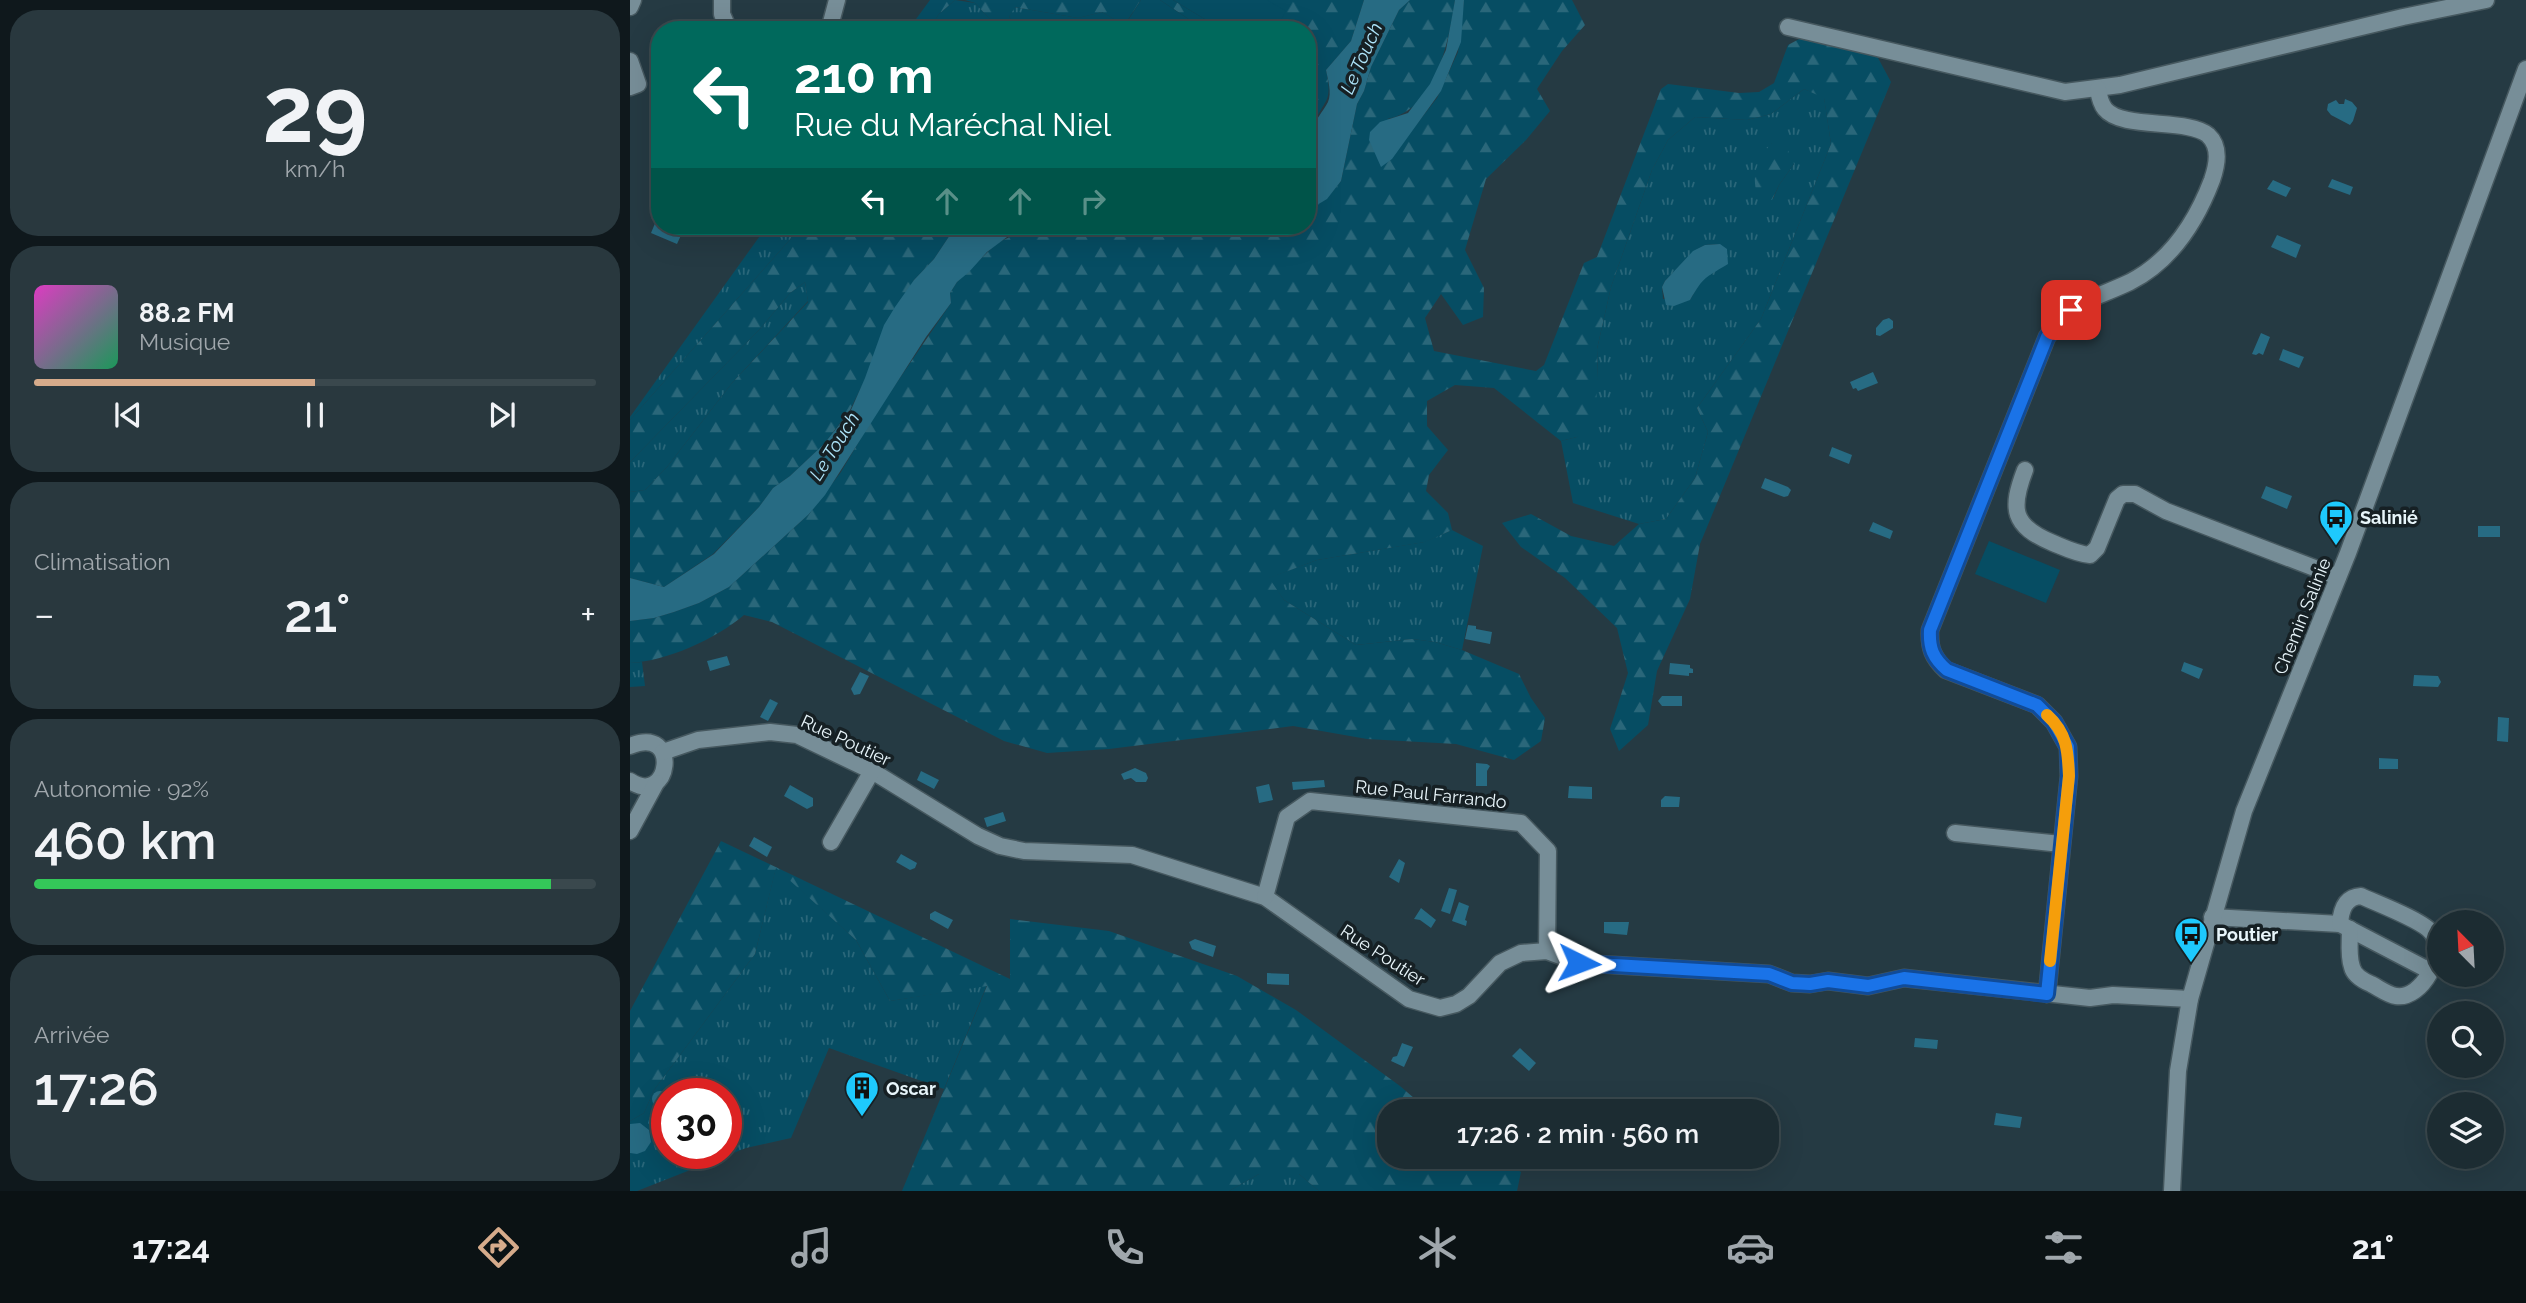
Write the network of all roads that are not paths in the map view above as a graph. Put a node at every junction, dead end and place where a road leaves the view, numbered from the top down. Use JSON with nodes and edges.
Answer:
{"nodes":[{"id":1,"x":633,"y":0,"type":"edge"},
{"id":2,"x":722,"y":0,"type":"edge"},
{"id":3,"x":837,"y":0,"type":"edge"},
{"id":4,"x":2486,"y":0,"type":"edge"},
{"id":5,"x":630,"y":7,"type":"edge"},
{"id":6,"x":725,"y":21,"type":"edge"},
{"id":7,"x":831,"y":21,"type":"edge"},
{"id":8,"x":1788,"y":27,"type":"dead end"},
{"id":9,"x":630,"y":61,"type":"edge"},
{"id":10,"x":2526,"y":69,"type":"edge"},
{"id":11,"x":630,"y":86,"type":"edge"},
{"id":12,"x":2098,"y":89,"type":"junction"},
{"id":13,"x":2025,"y":470,"type":"dead end"},
{"id":14,"x":2338,"y":577,"type":"junction"},
{"id":15,"x":630,"y":746,"type":"edge"},
{"id":16,"x":663,"y":752,"type":"junction"},
{"id":17,"x":872,"y":771,"type":"junction"},
{"id":18,"x":630,"y":781,"type":"edge"},
{"id":19,"x":656,"y":783,"type":"junction"},
{"id":20,"x":630,"y":831,"type":"edge"},
{"id":21,"x":1955,"y":833,"type":"dead end"},
{"id":22,"x":831,"y":842,"type":"dead end"},
{"id":23,"x":2061,"y":844,"type":"junction"},
{"id":24,"x":1265,"y":897,"type":"junction"},
{"id":25,"x":2212,"y":917,"type":"junction"},
{"id":26,"x":2345,"y":927,"type":"junction"},
{"id":27,"x":2427,"y":927,"type":"edge"},
{"id":28,"x":1547,"y":951,"type":"junction"},
{"id":29,"x":2427,"y":969,"type":"edge"},
{"id":30,"x":2427,"y":975,"type":"edge"},
{"id":31,"x":2047,"y":994,"type":"junction"},
{"id":32,"x":2190,"y":999,"type":"junction"},
{"id":33,"x":2172,"y":1191,"type":"edge"}],
"edges":[{"from":1,"to":5,"type":"street"},
{"from":2,"to":6,"type":"street"},
{"from":3,"to":7,"type":"street"},
{"from":4,"to":12,"type":"street"},
{"from":8,"to":12,"type":"street"},
{"from":9,"to":11,"type":"street"},
{"from":10,"to":14,"type":"street","name":"Chemin Salinie"},
{"from":12,"to":23,"type":"street"},
{"from":13,"to":14,"type":"street"},
{"from":14,"to":25,"type":"street","name":"Chemin Salinie"},
{"from":15,"to":16,"type":"street"},
{"from":16,"to":17,"type":"street","name":"Rue Poutier"},
{"from":16,"to":19,"type":"street"},
{"from":17,"to":22,"type":"street"},
{"from":17,"to":24,"type":"street","name":"Rue Poutier"},
{"from":18,"to":19,"type":"street"},
{"from":19,"to":20,"type":"street"},
{"from":21,"to":23,"type":"street"},
{"from":23,"to":31,"type":"street"},
{"from":24,"to":28,"type":"street","name":"Rue Poutier"},
{"from":24,"to":28,"type":"street","name":"Rue Paul Farrando"},
{"from":25,"to":26,"type":"street"},
{"from":25,"to":32,"type":"street","name":"Chemin Salinie"},
{"from":26,"to":27,"type":"street"},
{"from":26,"to":29,"type":"street"},
{"from":26,"to":30,"type":"street"},
{"from":28,"to":31,"type":"street","name":"Rue Poutier"},
{"from":31,"to":32,"type":"street","name":"Rue Poutier"},
{"from":32,"to":33,"type":"street","name":"Chemin Salinie"}]}
